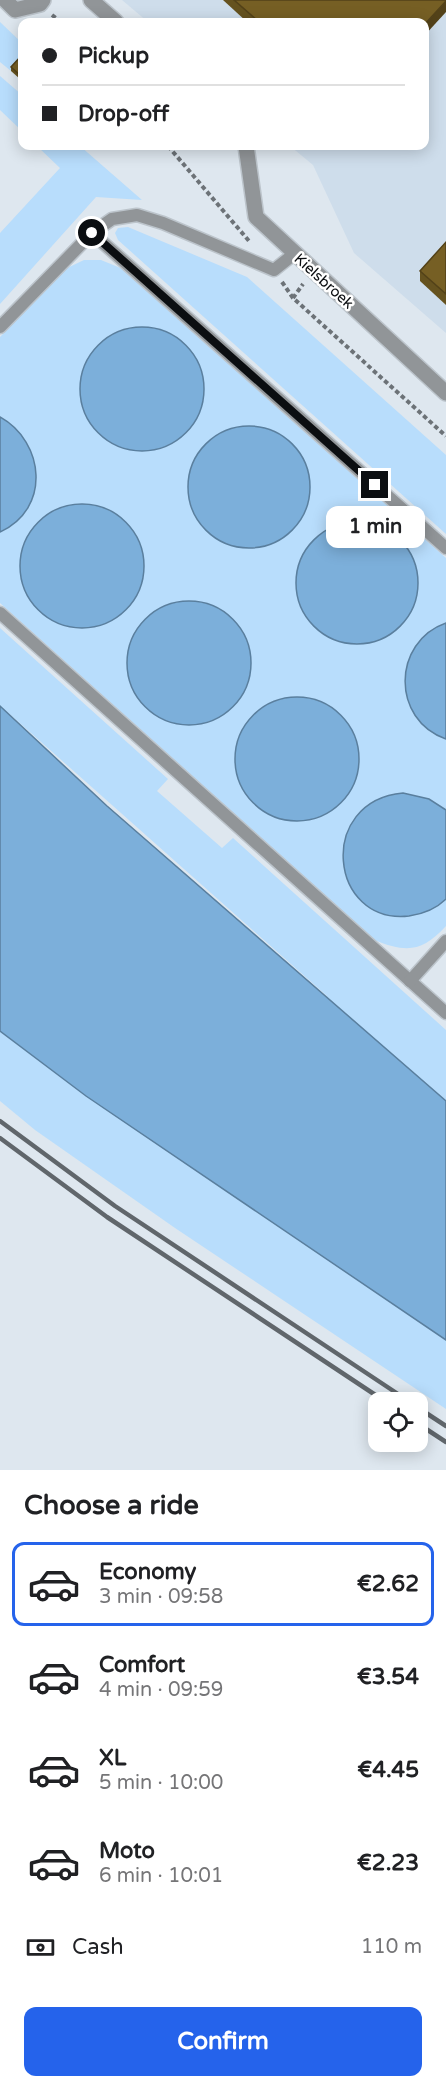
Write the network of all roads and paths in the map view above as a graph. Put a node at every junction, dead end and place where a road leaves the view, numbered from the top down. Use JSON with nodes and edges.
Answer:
{"nodes":[{"id":1,"x":5,"y":0,"type":"edge"},
{"id":2,"x":43,"y":0,"type":"edge"},
{"id":3,"x":98,"y":2,"type":"edge"},
{"id":4,"x":112,"y":18,"type":"edge"},
{"id":5,"x":171,"y":150,"type":"edge"},
{"id":6,"x":247,"y":150,"type":"edge"},
{"id":7,"x":92,"y":233,"type":"junction"},
{"id":8,"x":251,"y":244,"type":"dead end"},
{"id":9,"x":294,"y":254,"type":"junction"},
{"id":10,"x":274,"y":270,"type":"junction"},
{"id":11,"x":0,"y":327,"type":"edge"},
{"id":12,"x":446,"y":393,"type":"edge"},
{"id":13,"x":446,"y":436,"type":"edge"},
{"id":14,"x":446,"y":548,"type":"edge"},
{"id":15,"x":0,"y":613,"type":"edge"},
{"id":16,"x":446,"y":941,"type":"edge"},
{"id":17,"x":410,"y":981,"type":"junction"},
{"id":18,"x":446,"y":1013,"type":"edge"}],
"edges":[{"from":1,"to":2,"type":"street"},
{"from":3,"to":4,"type":"street"},
{"from":5,"to":8,"type":"path"},
{"from":6,"to":9,"type":"street","name":"Kielsbroek"},
{"from":7,"to":10,"type":"lane"},
{"from":7,"to":11,"type":"lane"},
{"from":7,"to":14,"type":"lane"},
{"from":9,"to":10,"type":"lane"},
{"from":9,"to":12,"type":"street","name":"Kielsbroek"},
{"from":10,"to":13,"type":"path"},
{"from":15,"to":17,"type":"lane"},
{"from":16,"to":17,"type":"lane"},
{"from":17,"to":18,"type":"lane"}]}
